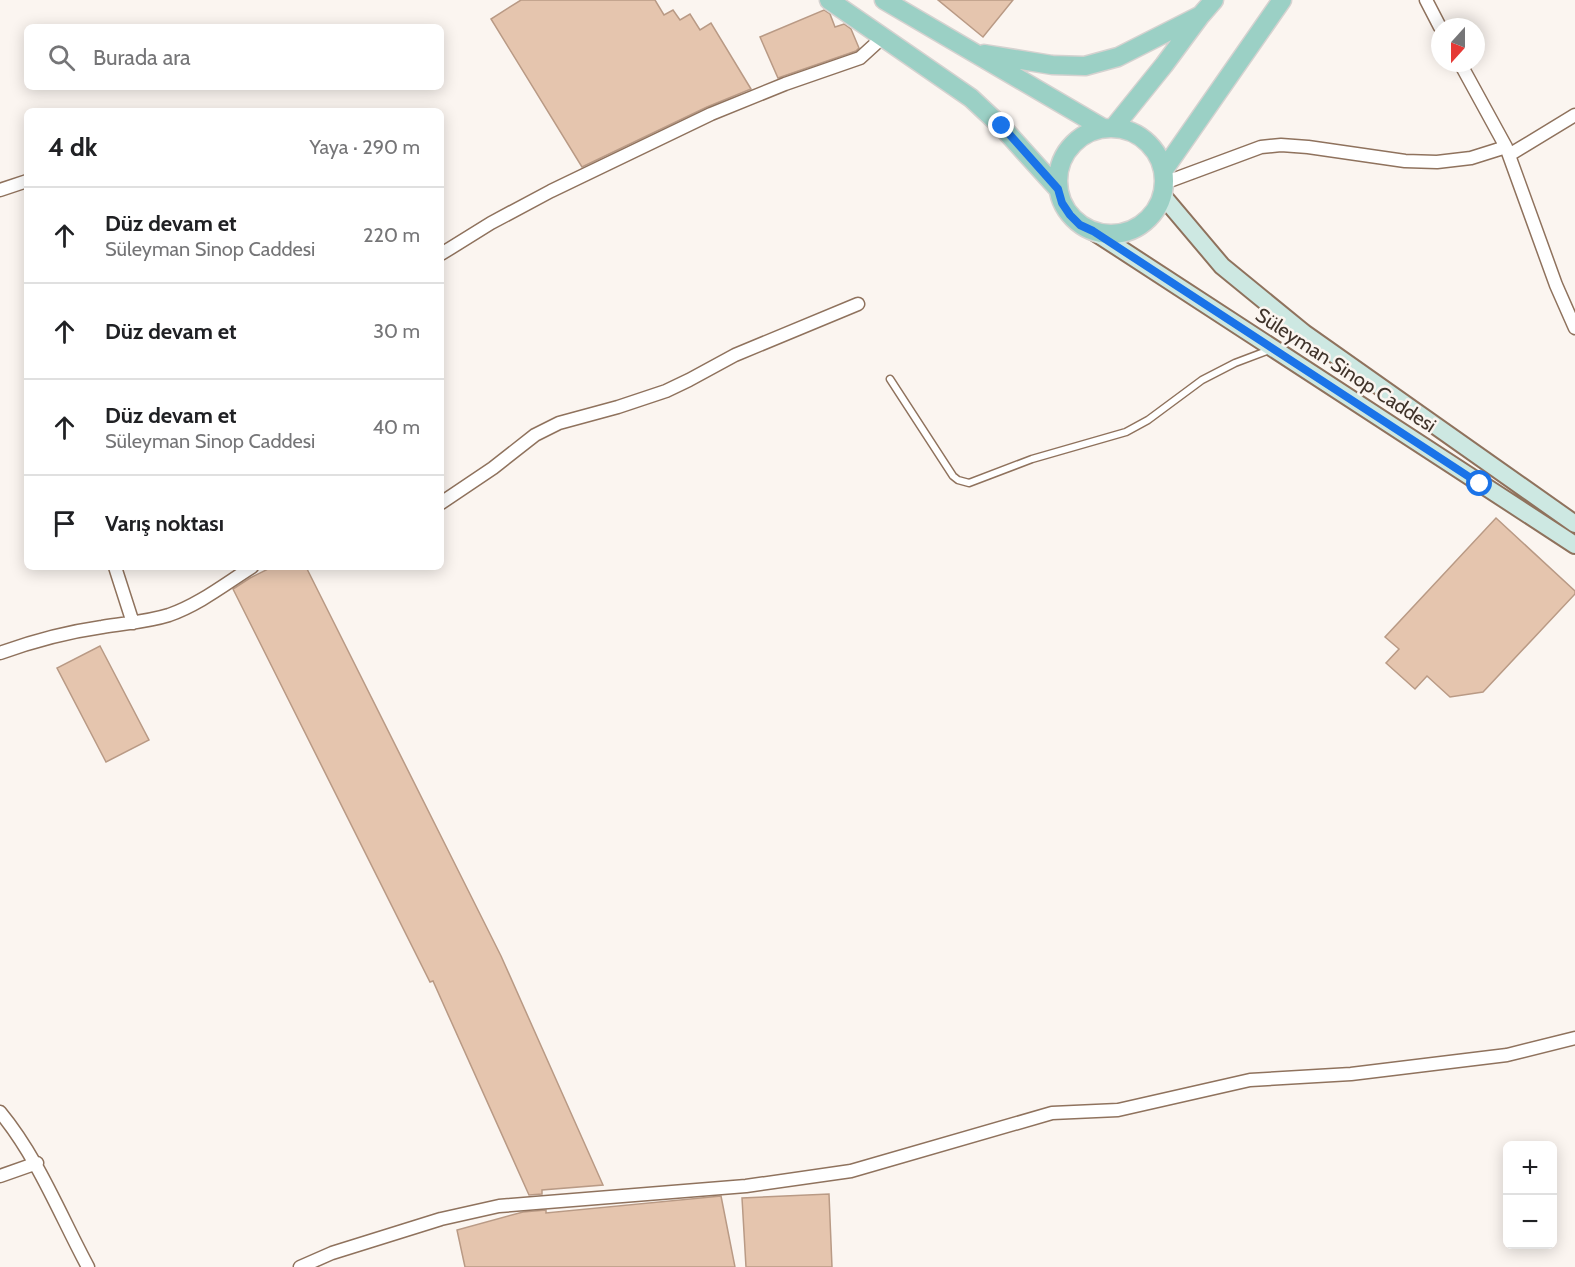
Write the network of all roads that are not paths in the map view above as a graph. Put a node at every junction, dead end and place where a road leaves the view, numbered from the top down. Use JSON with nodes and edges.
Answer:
{"nodes":[{"id":1,"x":830,"y":0,"type":"edge"},
{"id":2,"x":884,"y":0,"type":"edge"},
{"id":3,"x":1215,"y":0,"type":"edge"},
{"id":4,"x":1282,"y":0,"type":"edge"},
{"id":5,"x":1426,"y":0,"type":"edge"},
{"id":6,"x":1201,"y":15,"type":"junction"},
{"id":7,"x":1435,"y":18,"type":"edge"},
{"id":8,"x":883,"y":37,"type":"junction"},
{"id":9,"x":973,"y":52,"type":"junction"},
{"id":10,"x":1465,"y":72,"type":"edge"},
{"id":11,"x":1575,"y":115,"type":"edge"},
{"id":12,"x":1109,"y":128,"type":"junction"},
{"id":13,"x":1507,"y":151,"type":"junction"},
{"id":14,"x":24,"y":182,"type":"edge"},
{"id":15,"x":1163,"y":183,"type":"junction"},
{"id":16,"x":0,"y":189,"type":"edge"},
{"id":17,"x":1058,"y":189,"type":"junction"},
{"id":18,"x":1093,"y":231,"type":"junction"},
{"id":19,"x":444,"y":252,"type":"edge"},
{"id":20,"x":858,"y":304,"type":"dead end"},
{"id":21,"x":1575,"y":328,"type":"edge"},
{"id":22,"x":1272,"y":349,"type":"junction"},
{"id":23,"x":890,"y":379,"type":"dead end"},
{"id":24,"x":444,"y":501,"type":"edge"},
{"id":25,"x":1575,"y":524,"type":"edge"},
{"id":26,"x":1575,"y":545,"type":"edge"},
{"id":27,"x":116,"y":570,"type":"edge"},
{"id":28,"x":248,"y":570,"type":"edge"},
{"id":29,"x":133,"y":623,"type":"junction"},
{"id":30,"x":0,"y":653,"type":"edge"},
{"id":31,"x":1575,"y":1038,"type":"edge"},
{"id":32,"x":0,"y":1112,"type":"edge"},
{"id":33,"x":35,"y":1163,"type":"junction"},
{"id":34,"x":0,"y":1176,"type":"edge"},
{"id":35,"x":88,"y":1267,"type":"edge"},
{"id":36,"x":300,"y":1267,"type":"edge"}],
"edges":[{"from":1,"to":8,"type":"main road"},
{"from":2,"to":9,"type":"main road"},
{"from":3,"to":6,"type":"main road"},
{"from":4,"to":15,"type":"main road"},
{"from":5,"to":7,"type":"street"},
{"from":6,"to":9,"type":"main road"},
{"from":6,"to":12,"type":"main road"},
{"from":8,"to":17,"type":"main road"},
{"from":8,"to":19,"type":"street"},
{"from":9,"to":12,"type":"main road"},
{"from":10,"to":13,"type":"street"},
{"from":11,"to":13,"type":"street"},
{"from":12,"to":15,"type":"main road"},
{"from":12,"to":17,"type":"main road"},
{"from":13,"to":15,"type":"street"},
{"from":13,"to":21,"type":"street"},
{"from":14,"to":16,"type":"street"},
{"from":15,"to":18,"type":"main road"},
{"from":15,"to":25,"type":"street","name":"Süleyman Sinop Caddesi"},
{"from":17,"to":18,"type":"main road"},
{"from":18,"to":22,"type":"street","name":"Süleyman Sinop Caddesi"},
{"from":20,"to":24,"type":"street"},
{"from":22,"to":23,"type":"lane"},
{"from":22,"to":26,"type":"street","name":"Süleyman Sinop Caddesi"},
{"from":27,"to":29,"type":"street"},
{"from":28,"to":29,"type":"street"},
{"from":29,"to":30,"type":"street"},
{"from":31,"to":36,"type":"street"},
{"from":32,"to":33,"type":"street"},
{"from":33,"to":34,"type":"street"},
{"from":33,"to":35,"type":"street"}]}
